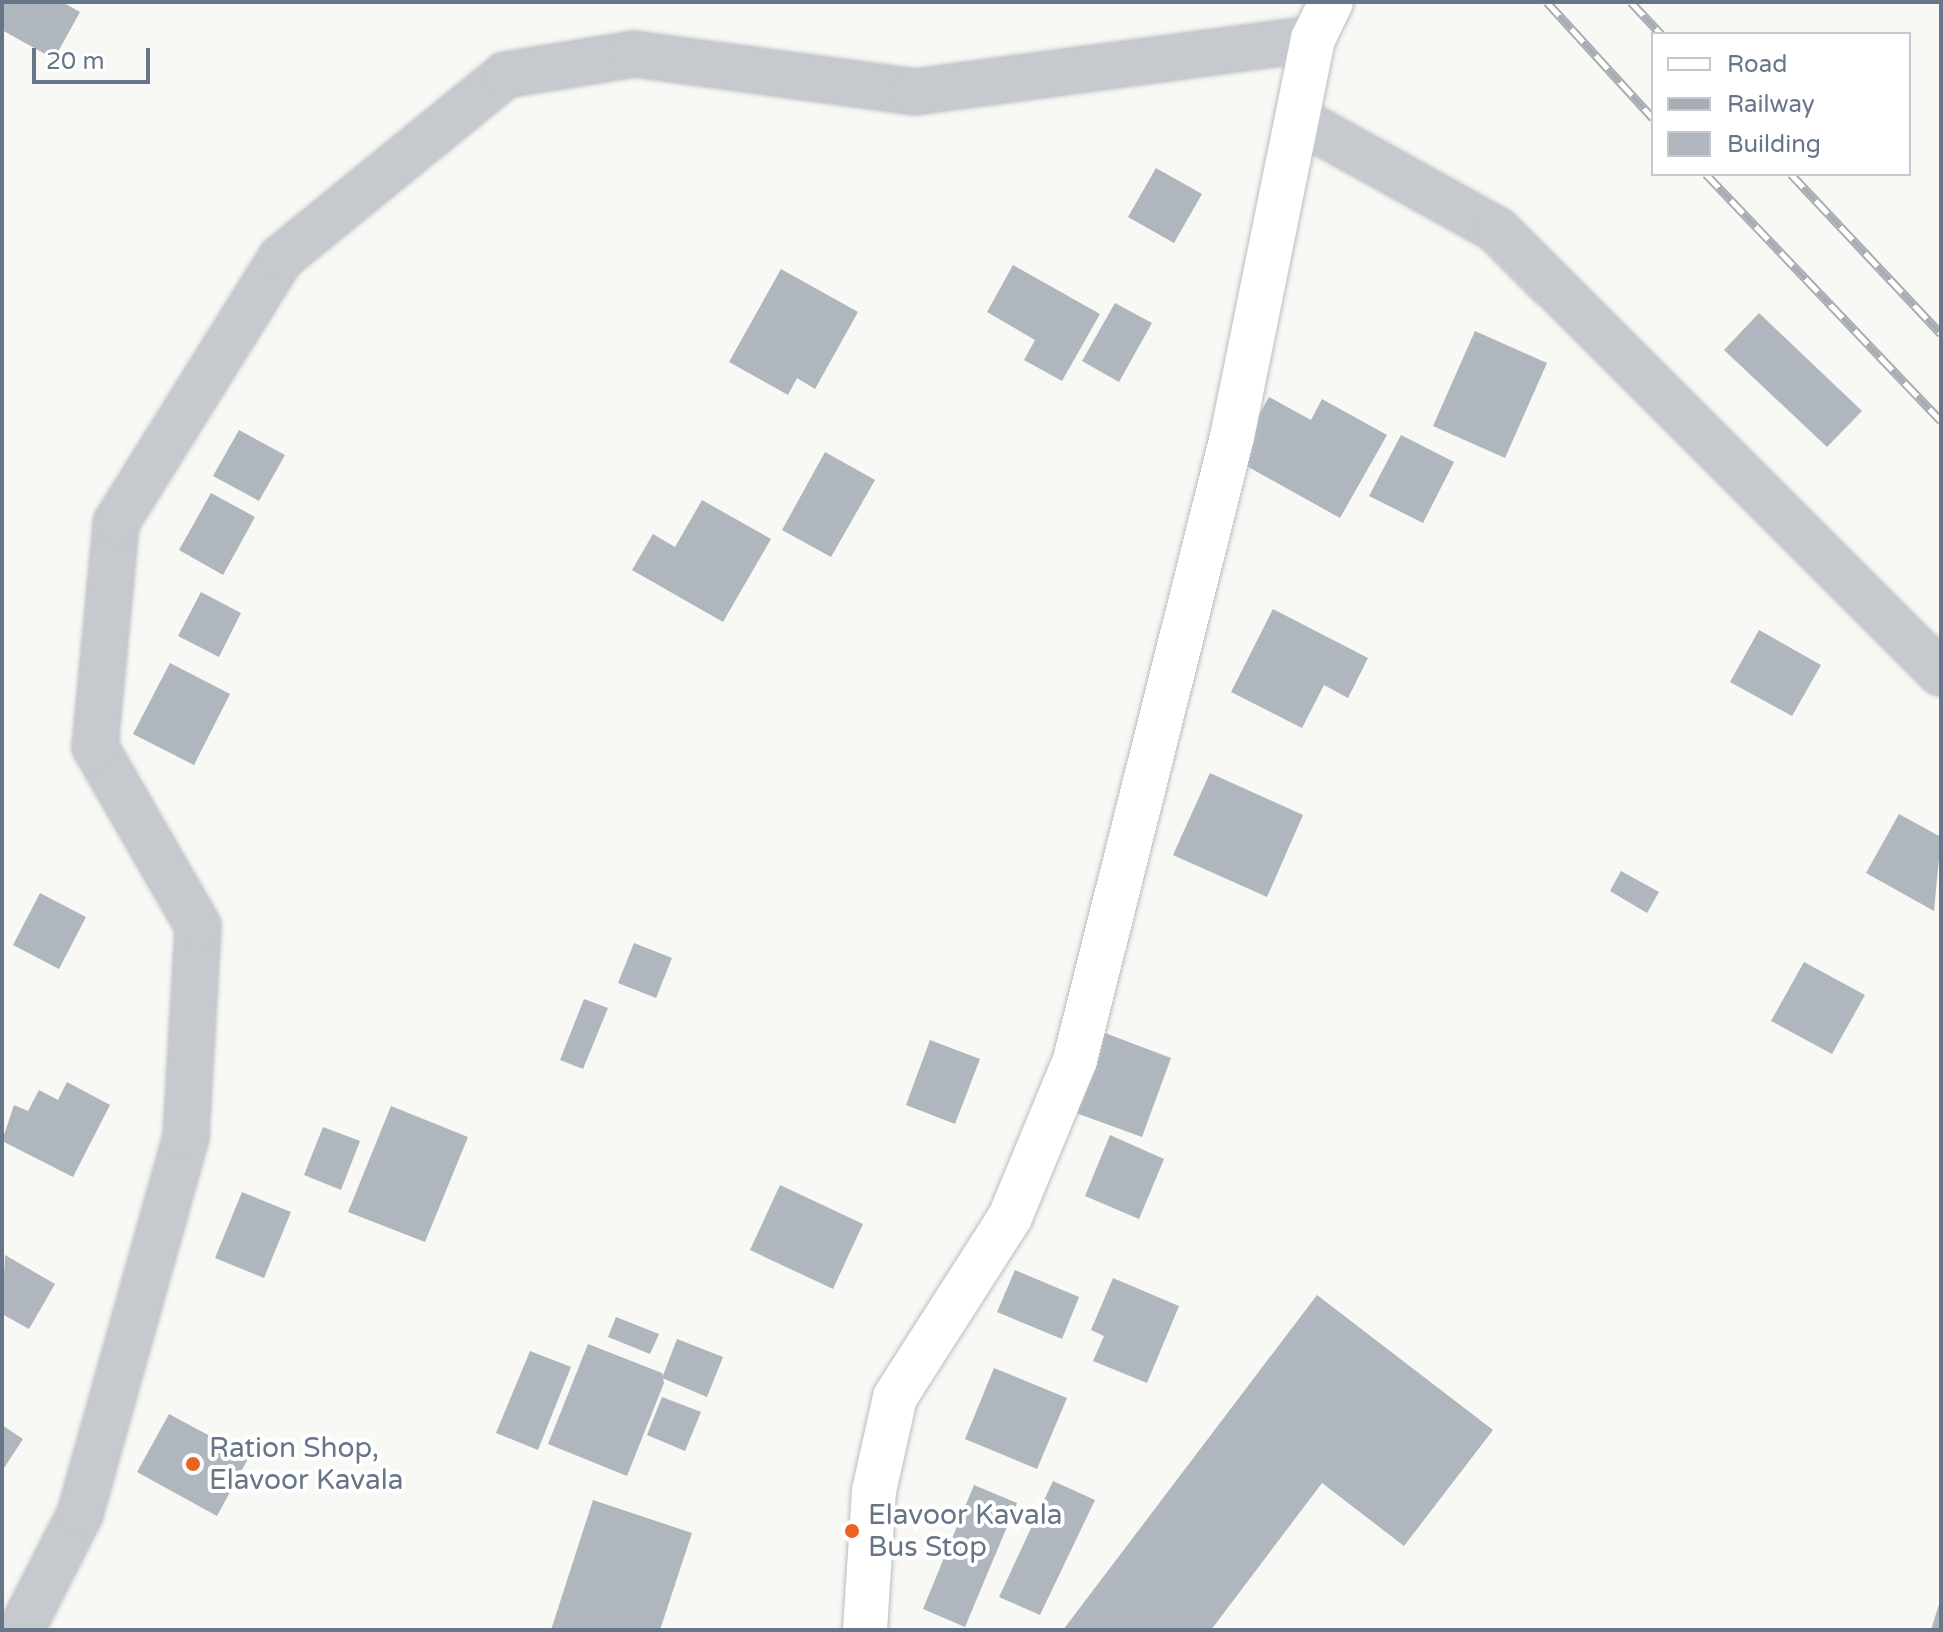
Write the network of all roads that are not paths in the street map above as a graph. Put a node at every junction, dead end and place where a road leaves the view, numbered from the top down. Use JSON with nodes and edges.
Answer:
{"nodes":[{"id":1,"x":1322,"y":20,"type":"edge"},
{"id":2,"x":1297,"y":119,"type":"junction"},
{"id":3,"x":1941,"y":673,"type":"edge"},
{"id":4,"x":21,"y":1630,"type":"edge"},
{"id":5,"x":865,"y":1630,"type":"edge"}],
"edges":[{"from":1,"to":2,"type":"main road"},
{"from":1,"to":4,"type":"street"},
{"from":2,"to":3,"type":"street"},
{"from":2,"to":5,"type":"main road"}]}
